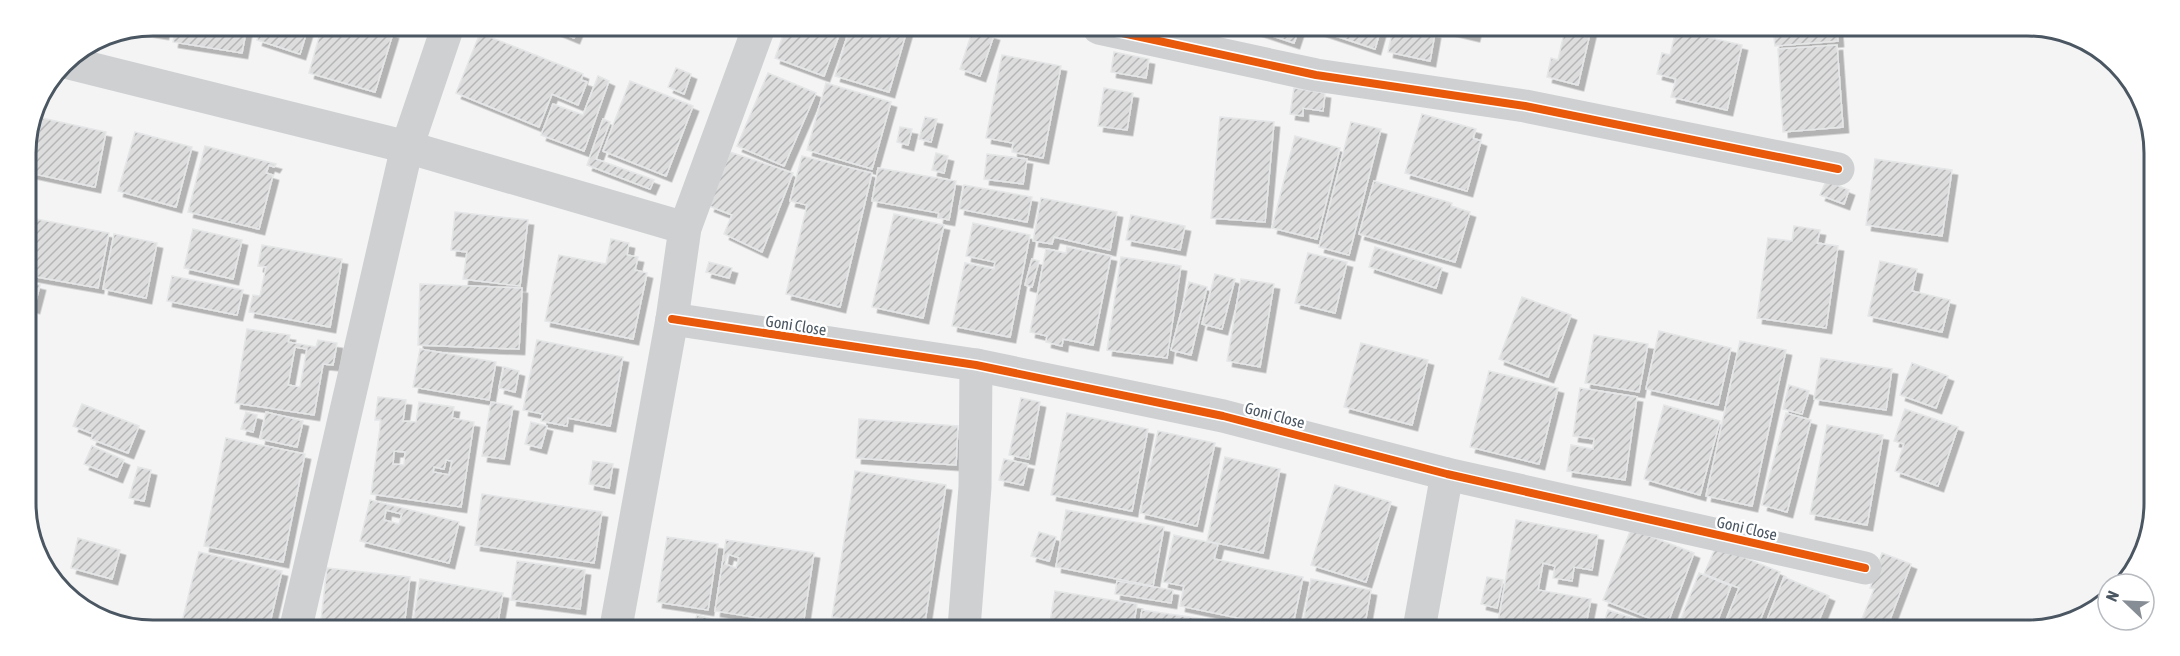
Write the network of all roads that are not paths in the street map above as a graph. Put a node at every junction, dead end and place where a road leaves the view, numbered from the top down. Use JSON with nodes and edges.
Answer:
{"nodes":[{"id":1,"x":445,"y":36,"type":"edge"},
{"id":2,"x":756,"y":36,"type":"edge"},
{"id":3,"x":1136,"y":36,"type":"edge"},
{"id":4,"x":76,"y":65,"type":"edge"},
{"id":5,"x":407,"y":147,"type":"junction"},
{"id":6,"x":1838,"y":169,"type":"dead end"},
{"id":7,"x":685,"y":228,"type":"junction"},
{"id":8,"x":672,"y":319,"type":"junction"},
{"id":9,"x":976,"y":366,"type":"junction"},
{"id":10,"x":1448,"y":474,"type":"junction"},
{"id":11,"x":1865,"y":568,"type":"dead end"},
{"id":12,"x":298,"y":620,"type":"edge"},
{"id":13,"x":617,"y":620,"type":"edge"},
{"id":14,"x":965,"y":620,"type":"edge"},
{"id":15,"x":1421,"y":620,"type":"edge"}],
"edges":[{"from":1,"to":5,"type":"street"},
{"from":2,"to":7,"type":"street"},
{"from":3,"to":6,"type":"street"},
{"from":4,"to":5,"type":"street"},
{"from":5,"to":7,"type":"street"},
{"from":5,"to":12,"type":"street"},
{"from":7,"to":8,"type":"street"},
{"from":8,"to":9,"type":"street","name":"Goni Close"},
{"from":8,"to":13,"type":"street"},
{"from":9,"to":10,"type":"street","name":"Goni Close"},
{"from":9,"to":14,"type":"street"},
{"from":10,"to":11,"type":"street","name":"Goni Close"},
{"from":10,"to":15,"type":"street"}]}
